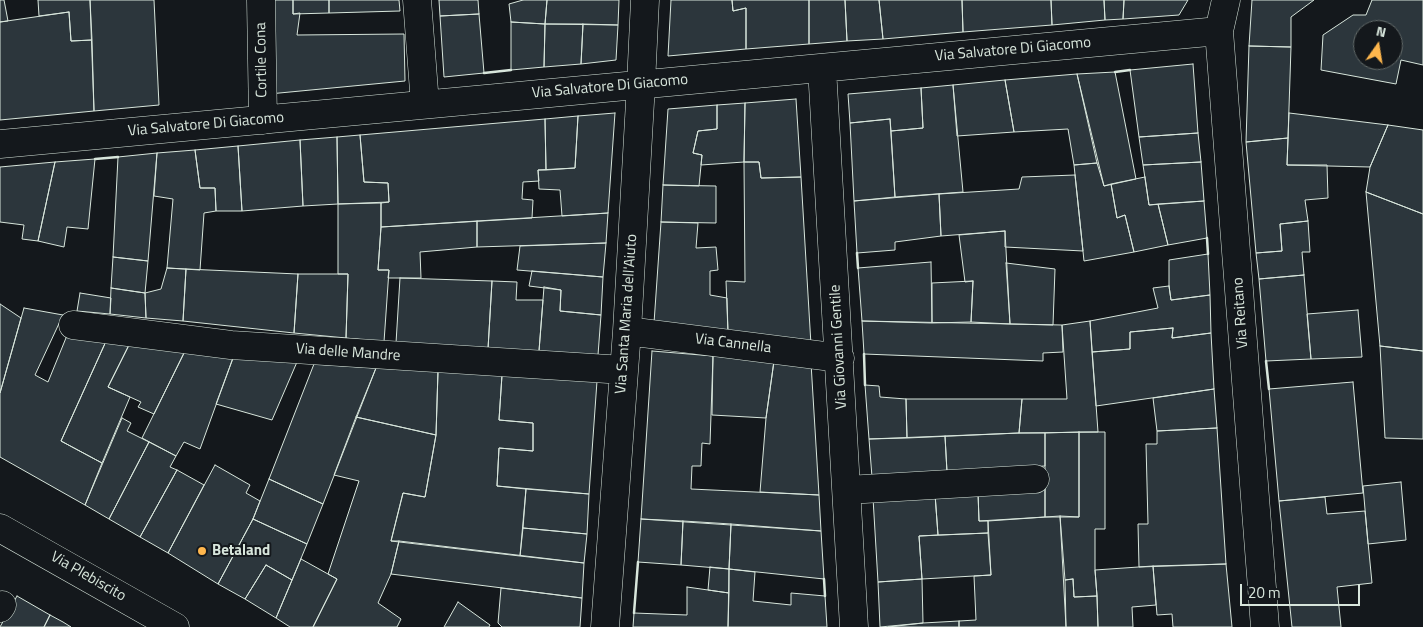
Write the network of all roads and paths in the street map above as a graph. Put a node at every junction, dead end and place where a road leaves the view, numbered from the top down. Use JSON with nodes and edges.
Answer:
{"nodes":[{"id":1,"x":261,"y":0,"type":"edge"},
{"id":2,"x":417,"y":0,"type":"edge"},
{"id":3,"x":645,"y":0,"type":"edge"},
{"id":4,"x":1226,"y":0,"type":"edge"},
{"id":5,"x":1219,"y":32,"type":"junction"},
{"id":6,"x":822,"y":68,"type":"junction"},
{"id":7,"x":641,"y":84,"type":"junction"},
{"id":8,"x":425,"y":104,"type":"junction"},
{"id":9,"x":263,"y":120,"type":"junction"},
{"id":10,"x":0,"y":144,"type":"edge"},
{"id":11,"x":73,"y":325,"type":"dead end"},
{"id":12,"x":627,"y":331,"type":"junction"},
{"id":13,"x":840,"y":358,"type":"junction"},
{"id":14,"x":624,"y":370,"type":"junction"},
{"id":15,"x":1036,"y":479,"type":"dead end"},
{"id":16,"x":847,"y":490,"type":"junction"},
{"id":17,"x":0,"y":528,"type":"edge"},
{"id":18,"x":175,"y":627,"type":"edge"},
{"id":19,"x":605,"y":627,"type":"edge"},
{"id":20,"x":854,"y":627,"type":"edge"},
{"id":21,"x":1265,"y":627,"type":"edge"}],
"edges":[{"from":1,"to":9,"type":"street","name":"Cortile Cona"},
{"from":2,"to":8,"type":"street"},
{"from":3,"to":7,"type":"street","name":"Via Santa Maria dell'Aiuto"},
{"from":4,"to":5,"type":"street","name":"Via Reitano"},
{"from":5,"to":6,"type":"street","name":"Via Salvatore Di Giacomo"},
{"from":5,"to":21,"type":"street","name":"Via Reitano"},
{"from":6,"to":7,"type":"street","name":"Via Salvatore Di Giacomo"},
{"from":6,"to":13,"type":"street","name":"Via Giovanni Gentile"},
{"from":7,"to":8,"type":"street","name":"Via Salvatore Di Giacomo"},
{"from":7,"to":12,"type":"street","name":"Via Santa Maria dell'Aiuto"},
{"from":8,"to":9,"type":"street","name":"Via Salvatore Di Giacomo"},
{"from":9,"to":10,"type":"street","name":"Via Salvatore Di Giacomo"},
{"from":11,"to":14,"type":"street","name":"Via delle Mandre"},
{"from":12,"to":13,"type":"street","name":"Via Cannella"},
{"from":12,"to":14,"type":"street","name":"Via Santa Maria dell'Aiuto"},
{"from":13,"to":16,"type":"street","name":"Via Giovanni Gentile"},
{"from":14,"to":19,"type":"street","name":"Via Santa Maria dell'Aiuto"},
{"from":15,"to":16,"type":"street"},
{"from":16,"to":20,"type":"street","name":"Via Giovanni Gentile"},
{"from":17,"to":18,"type":"street","name":"Via Plebiscito"}]}
